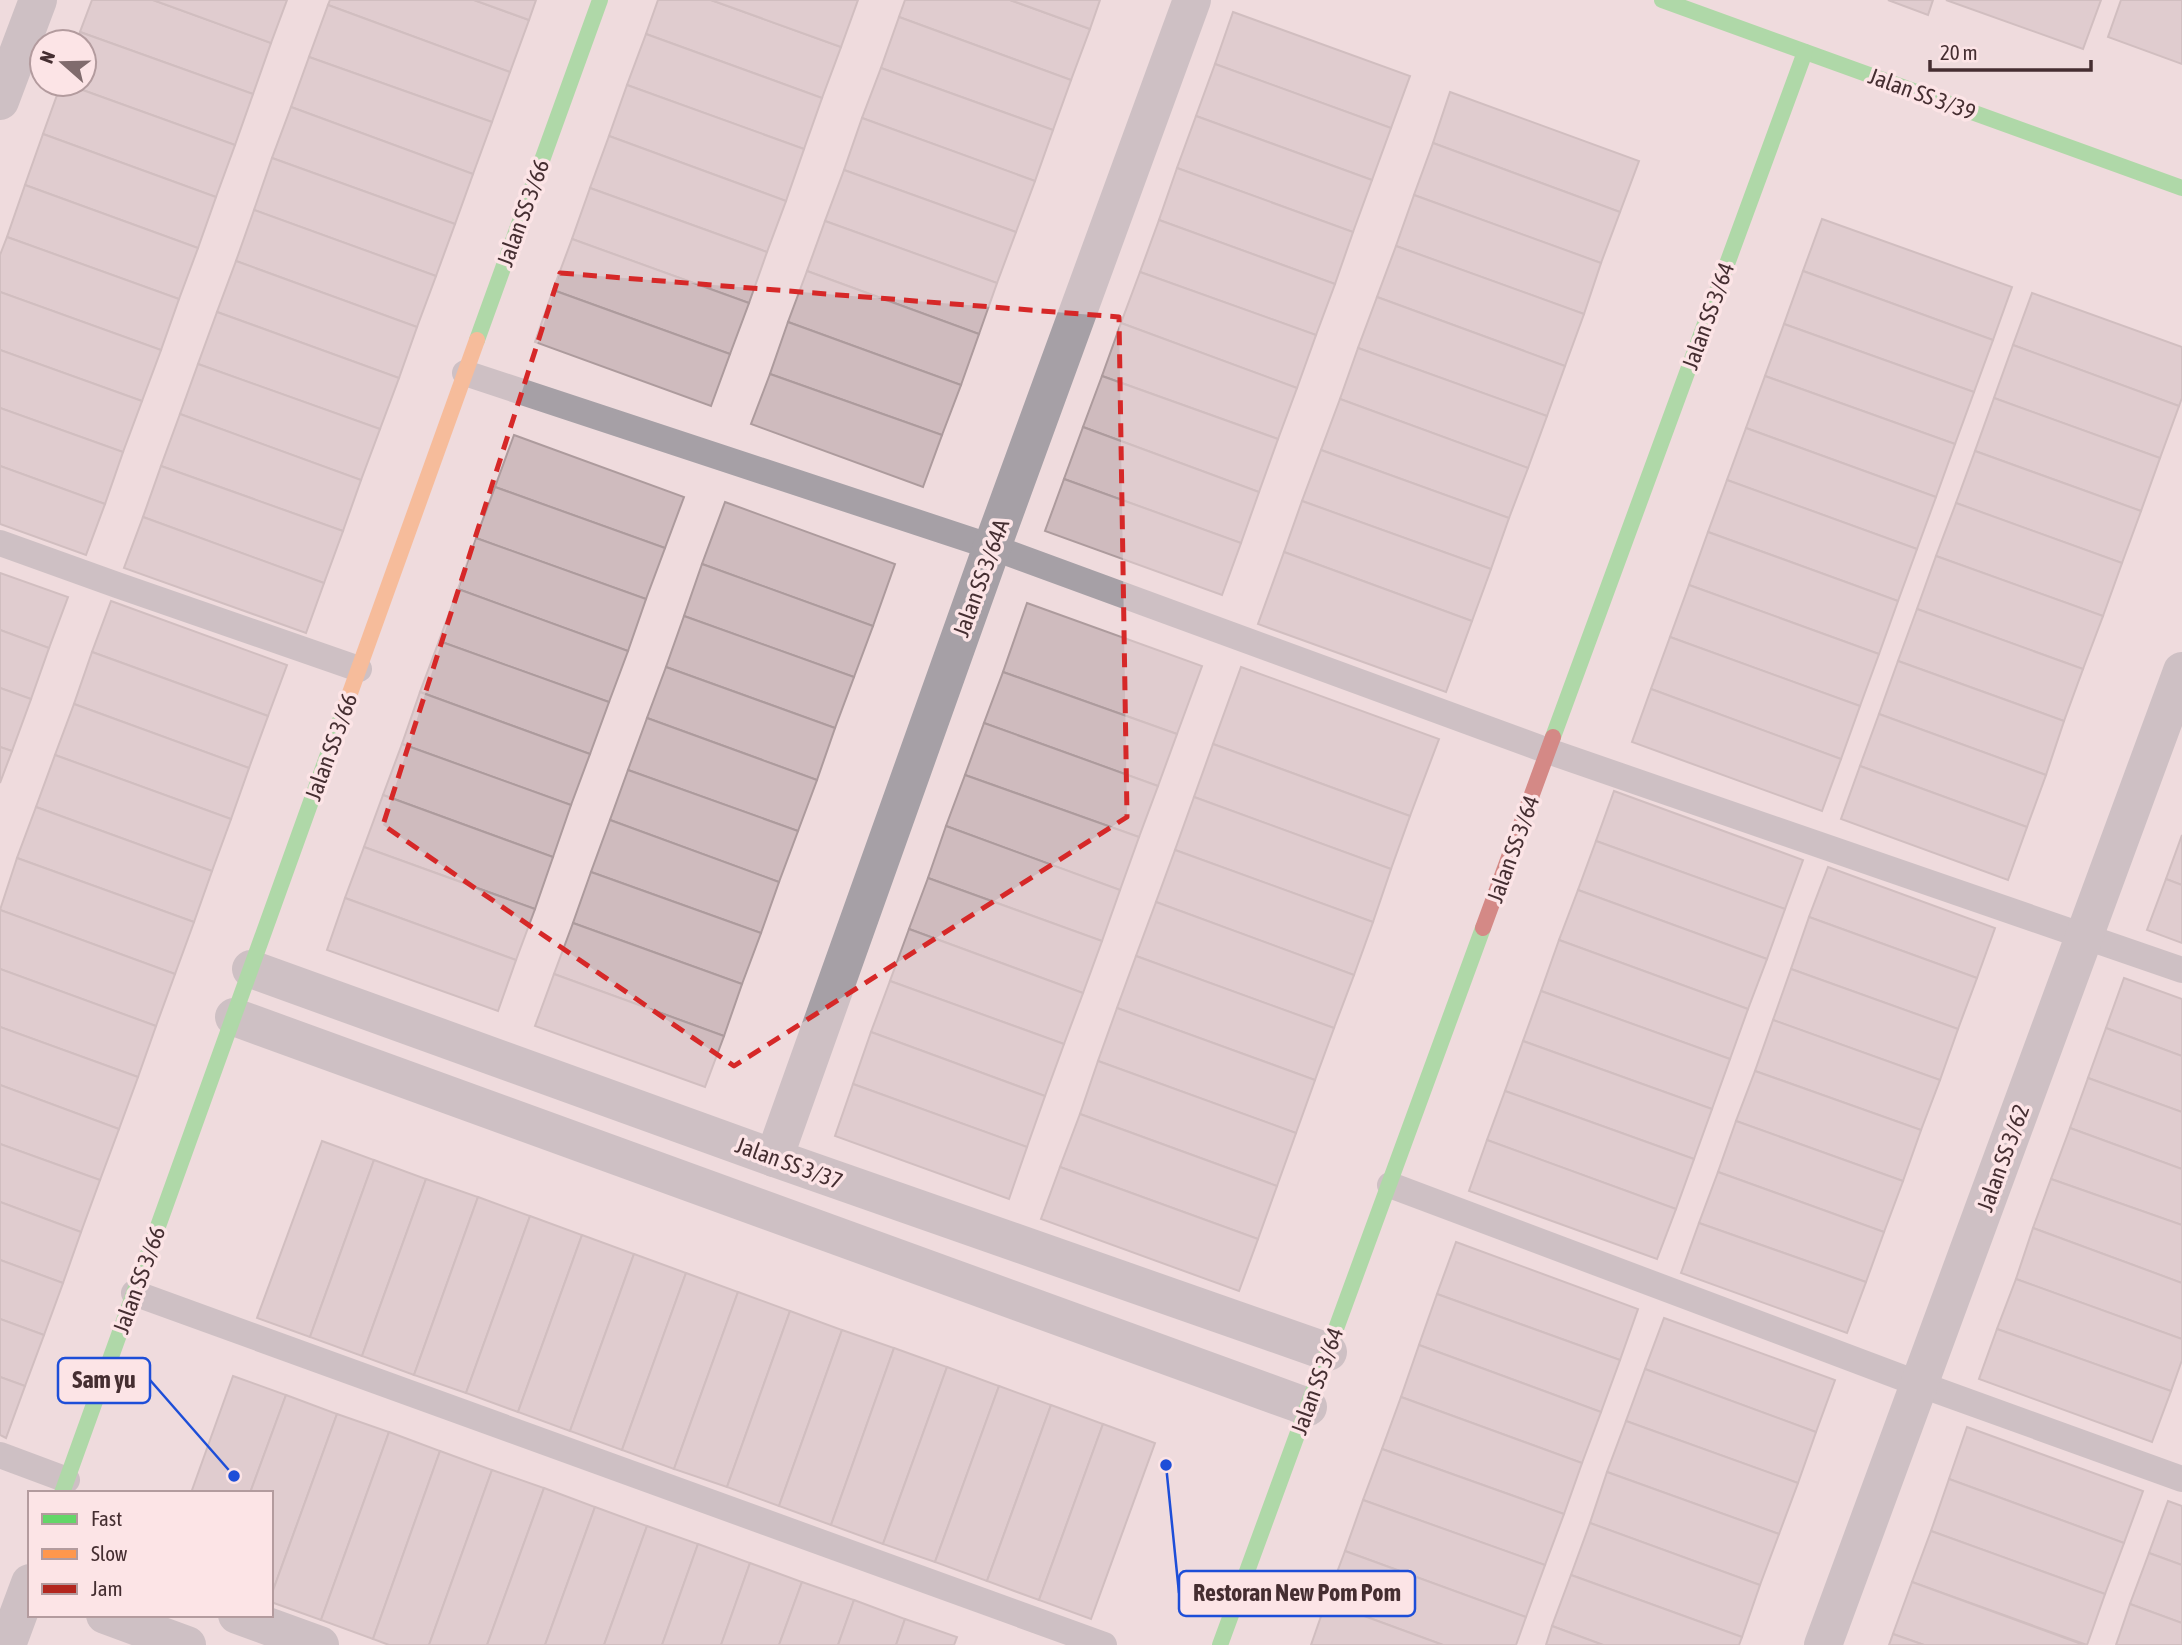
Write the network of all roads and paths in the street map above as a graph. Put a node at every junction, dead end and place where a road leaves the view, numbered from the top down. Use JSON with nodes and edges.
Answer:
{"nodes":[{"id":1,"x":38,"y":0,"type":"edge"},
{"id":2,"x":600,"y":0,"type":"edge"},
{"id":3,"x":1192,"y":0,"type":"edge"},
{"id":4,"x":1662,"y":0,"type":"edge"},
{"id":5,"x":1805,"y":52,"type":"junction"},
{"id":6,"x":0,"y":101,"type":"edge"},
{"id":7,"x":2182,"y":188,"type":"edge"},
{"id":8,"x":465,"y":373,"type":"junction"},
{"id":9,"x":0,"y":542,"type":"edge"},
{"id":10,"x":992,"y":547,"type":"junction"},
{"id":11,"x":359,"y":669,"type":"junction"},
{"id":12,"x":2182,"y":671,"type":"edge"},
{"id":13,"x":1549,"y":751,"type":"junction"},
{"id":14,"x":2085,"y":934,"type":"junction"},
{"id":15,"x":251,"y":969,"type":"junction"},
{"id":16,"x":2182,"y":970,"type":"edge"},
{"id":17,"x":234,"y":1017,"type":"junction"},
{"id":18,"x":774,"y":1158,"type":"junction"},
{"id":19,"x":1390,"y":1185,"type":"junction"},
{"id":20,"x":134,"y":1293,"type":"junction"},
{"id":21,"x":1328,"y":1352,"type":"junction"},
{"id":22,"x":1919,"y":1384,"type":"junction"},
{"id":23,"x":1308,"y":1407,"type":"junction"},
{"id":24,"x":0,"y":1455,"type":"edge"},
{"id":25,"x":2182,"y":1479,"type":"edge"},
{"id":26,"x":65,"y":1486,"type":"edge"},
{"id":27,"x":28,"y":1589,"type":"edge"},
{"id":28,"x":111,"y":1617,"type":"edge"},
{"id":29,"x":243,"y":1617,"type":"edge"},
{"id":30,"x":7,"y":1645,"type":"edge"},
{"id":31,"x":187,"y":1645,"type":"edge"},
{"id":32,"x":320,"y":1645,"type":"edge"},
{"id":33,"x":1104,"y":1645,"type":"edge"},
{"id":34,"x":1220,"y":1645,"type":"edge"},
{"id":35,"x":1824,"y":1645,"type":"edge"}],
"edges":[{"from":1,"to":6,"type":"street"},
{"from":2,"to":8,"type":"street","name":"Jalan SS 3/66"},
{"from":3,"to":10,"type":"street","name":"Jalan SS 3/64A"},
{"from":4,"to":5,"type":"street","name":"Jalan SS 3/39"},
{"from":5,"to":7,"type":"street","name":"Jalan SS 3/39"},
{"from":5,"to":13,"type":"street","name":"Jalan SS 3/64"},
{"from":8,"to":10,"type":"lane"},
{"from":8,"to":11,"type":"street","name":"Jalan SS 3/66"},
{"from":9,"to":11,"type":"lane"},
{"from":10,"to":13,"type":"lane"},
{"from":10,"to":18,"type":"street","name":"Jalan SS 3/64A"},
{"from":11,"to":15,"type":"street","name":"Jalan SS 3/66"},
{"from":12,"to":14,"type":"street","name":"Jalan SS 3/62"},
{"from":13,"to":14,"type":"lane"},
{"from":13,"to":19,"type":"street","name":"Jalan SS 3/64"},
{"from":14,"to":16,"type":"lane"},
{"from":14,"to":22,"type":"street","name":"Jalan SS 3/62"},
{"from":15,"to":17,"type":"street","name":"Jalan SS 3/66"},
{"from":15,"to":18,"type":"street","name":"Jalan SS 3/37"},
{"from":17,"to":20,"type":"street","name":"Jalan SS 3/66"},
{"from":17,"to":23,"type":"street"},
{"from":18,"to":21,"type":"street","name":"Jalan SS 3/37"},
{"from":19,"to":21,"type":"street","name":"Jalan SS 3/64"},
{"from":19,"to":22,"type":"lane"},
{"from":20,"to":26,"type":"street","name":"Jalan SS 3/66"},
{"from":20,"to":33,"type":"lane"},
{"from":21,"to":23,"type":"street","name":"Jalan SS 3/64"},
{"from":22,"to":25,"type":"lane"},
{"from":22,"to":35,"type":"street","name":"Jalan SS 3/62"},
{"from":23,"to":34,"type":"street","name":"Jalan SS 3/64"},
{"from":24,"to":26,"type":"lane"},
{"from":27,"to":30,"type":"street"},
{"from":28,"to":31,"type":"street"},
{"from":29,"to":32,"type":"street"}]}
